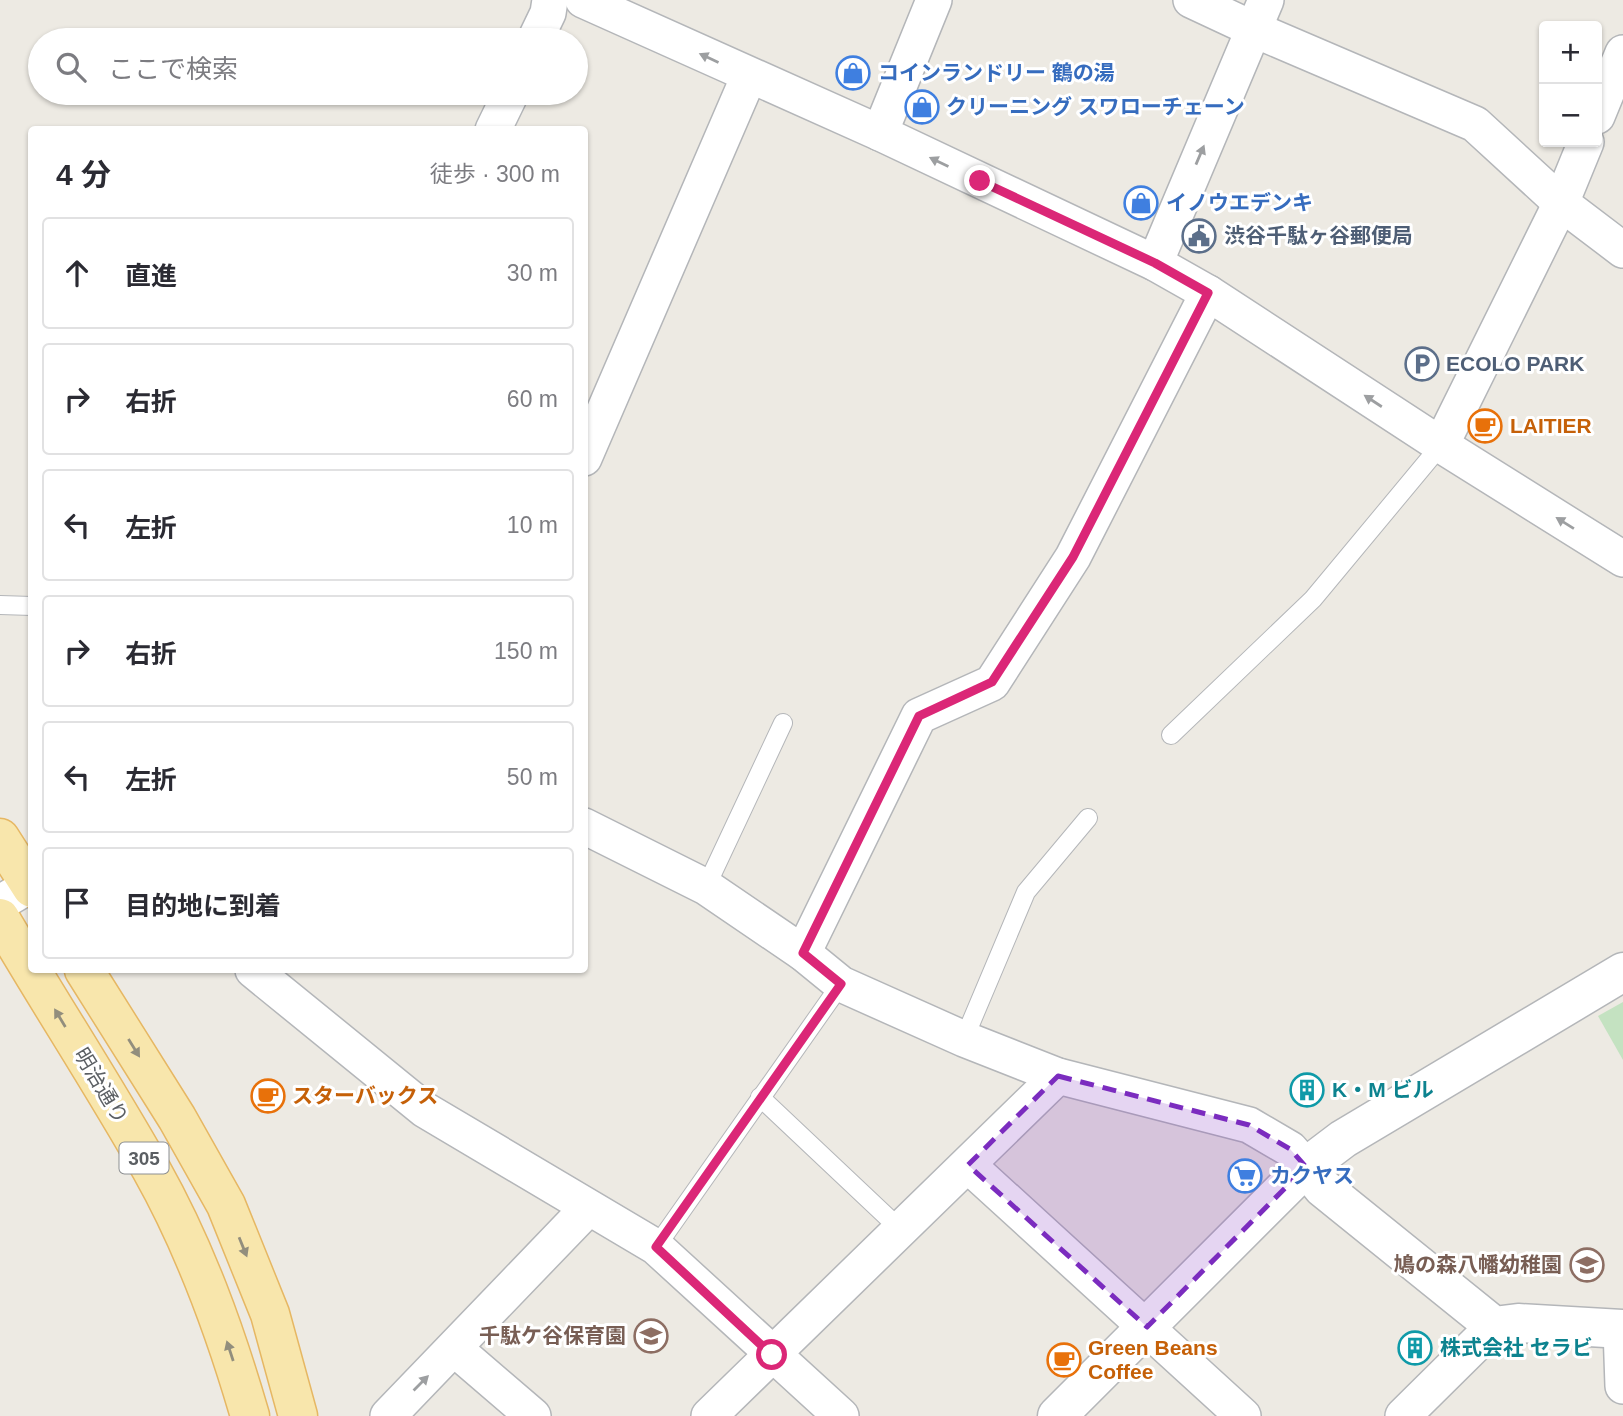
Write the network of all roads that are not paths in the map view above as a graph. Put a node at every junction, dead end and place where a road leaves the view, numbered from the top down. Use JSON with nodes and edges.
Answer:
{"nodes":[{"id":1,"x":550,"y":0,"type":"edge"},
{"id":2,"x":583,"y":0,"type":"edge"},
{"id":3,"x":934,"y":0,"type":"edge"},
{"id":4,"x":1192,"y":0,"type":"edge"},
{"id":5,"x":1259,"y":15,"type":"edge"},
{"id":6,"x":541,"y":28,"type":"edge"},
{"id":7,"x":1623,"y":53,"type":"edge"},
{"id":8,"x":749,"y":76,"type":"junction"},
{"id":9,"x":1602,"y":104,"type":"edge"},
{"id":10,"x":505,"y":105,"type":"edge"},
{"id":11,"x":495,"y":126,"type":"edge"},
{"id":12,"x":880,"y":133,"type":"junction"},
{"id":13,"x":1584,"y":147,"type":"edge"},
{"id":14,"x":1561,"y":203,"type":"junction"},
{"id":15,"x":1623,"y":250,"type":"edge"},
{"id":16,"x":1155,"y":263,"type":"junction"},
{"id":17,"x":1208,"y":293,"type":"junction"},
{"id":18,"x":1441,"y":445,"type":"junction"},
{"id":19,"x":588,"y":449,"type":"edge"},
{"id":20,"x":1623,"y":559,"type":"edge"},
{"id":21,"x":0,"y":605,"type":"edge"},
{"id":22,"x":28,"y":607,"type":"edge"},
{"id":23,"x":783,"y":723,"type":"dead end"},
{"id":24,"x":1171,"y":735,"type":"dead end"},
{"id":25,"x":1088,"y":818,"type":"dead end"},
{"id":26,"x":588,"y":828,"type":"edge"},
{"id":27,"x":0,"y":838,"type":"edge"},
{"id":28,"x":706,"y":887,"type":"junction"},
{"id":29,"x":23,"y":890,"type":"edge"},
{"id":30,"x":0,"y":918,"type":"edge"},
{"id":31,"x":803,"y":953,"type":"junction"},
{"id":32,"x":28,"y":965,"type":"edge"},
{"id":33,"x":1623,"y":972,"type":"edge"},
{"id":34,"x":33,"y":973,"type":"edge"},
{"id":35,"x":86,"y":973,"type":"edge"},
{"id":36,"x":257,"y":973,"type":"edge"},
{"id":37,"x":841,"y":984,"type":"junction"},
{"id":38,"x":964,"y":1039,"type":"junction"},
{"id":39,"x":1058,"y":1076,"type":"junction"},
{"id":40,"x":760,"y":1097,"type":"junction"},
{"id":41,"x":968,"y":1165,"type":"junction"},
{"id":42,"x":1306,"y":1167,"type":"junction"},
{"id":43,"x":588,"y":1208,"type":"junction"},
{"id":44,"x":901,"y":1230,"type":"junction"},
{"id":45,"x":656,"y":1247,"type":"junction"},
{"id":46,"x":1494,"y":1325,"type":"junction"},
{"id":47,"x":1147,"y":1327,"type":"junction"},
{"id":48,"x":1622,"y":1329,"type":"edge"},
{"id":49,"x":455,"y":1349,"type":"junction"},
{"id":50,"x":772,"y":1355,"type":"junction"},
{"id":51,"x":1623,"y":1386,"type":"edge"},
{"id":52,"x":250,"y":1416,"type":"edge"},
{"id":53,"x":298,"y":1416,"type":"edge"},
{"id":54,"x":388,"y":1416,"type":"edge"},
{"id":55,"x":533,"y":1416,"type":"edge"},
{"id":56,"x":709,"y":1416,"type":"edge"},
{"id":57,"x":841,"y":1416,"type":"edge"},
{"id":58,"x":1057,"y":1416,"type":"edge"},
{"id":59,"x":1243,"y":1416,"type":"edge"},
{"id":60,"x":1403,"y":1416,"type":"edge"}],
"edges":[{"from":1,"to":6,"type":"street"},
{"from":8,"to":2,"type":"street","one_way":true},
{"from":3,"to":12,"type":"street"},
{"from":4,"to":5,"type":"street"},
{"from":5,"to":14,"type":"street"},
{"from":16,"to":5,"type":"street","one_way":true},
{"from":7,"to":9,"type":"street"},
{"from":8,"to":12,"type":"street"},
{"from":8,"to":19,"type":"street"},
{"from":10,"to":11,"type":"street"},
{"from":16,"to":12,"type":"street","one_way":true},
{"from":13,"to":14,"type":"street"},
{"from":14,"to":15,"type":"street"},
{"from":14,"to":18,"type":"street"},
{"from":16,"to":17,"type":"street"},
{"from":18,"to":17,"type":"street","one_way":true},
{"from":17,"to":31,"type":"street"},
{"from":20,"to":18,"type":"street","one_way":true},
{"from":18,"to":24,"type":"lane"},
{"from":21,"to":22,"type":"lane"},
{"from":23,"to":28,"type":"lane"},
{"from":25,"to":38,"type":"lane"},
{"from":26,"to":28,"type":"street"},
{"from":27,"to":29,"type":"main road"},
{"from":28,"to":31,"type":"street"},
{"from":32,"to":30,"type":"main road","name":"明治通り","number":"305","one_way":true},
{"from":31,"to":37,"type":"street"},
{"from":33,"to":42,"type":"street"},
{"from":52,"to":34,"type":"main road","name":"明治通り","number":"305","one_way":true},
{"from":35,"to":53,"type":"main road","number":"305","one_way":true},
{"from":36,"to":43,"type":"street"},
{"from":37,"to":38,"type":"street"},
{"from":37,"to":40,"type":"lane"},
{"from":38,"to":39,"type":"street"},
{"from":39,"to":41,"type":"street"},
{"from":39,"to":42,"type":"street"},
{"from":40,"to":44,"type":"lane"},
{"from":40,"to":45,"type":"lane"},
{"from":41,"to":44,"type":"street"},
{"from":41,"to":47,"type":"street"},
{"from":42,"to":46,"type":"street"},
{"from":42,"to":47,"type":"street"},
{"from":43,"to":45,"type":"street"},
{"from":43,"to":49,"type":"street"},
{"from":44,"to":50,"type":"street"},
{"from":45,"to":50,"type":"street"},
{"from":46,"to":48,"type":"street"},
{"from":46,"to":60,"type":"street"},
{"from":47,"to":58,"type":"street"},
{"from":47,"to":59,"type":"street"},
{"from":48,"to":51,"type":"street"},
{"from":54,"to":49,"type":"street","one_way":true},
{"from":49,"to":55,"type":"street"},
{"from":50,"to":56,"type":"street"},
{"from":50,"to":57,"type":"street"}]}
